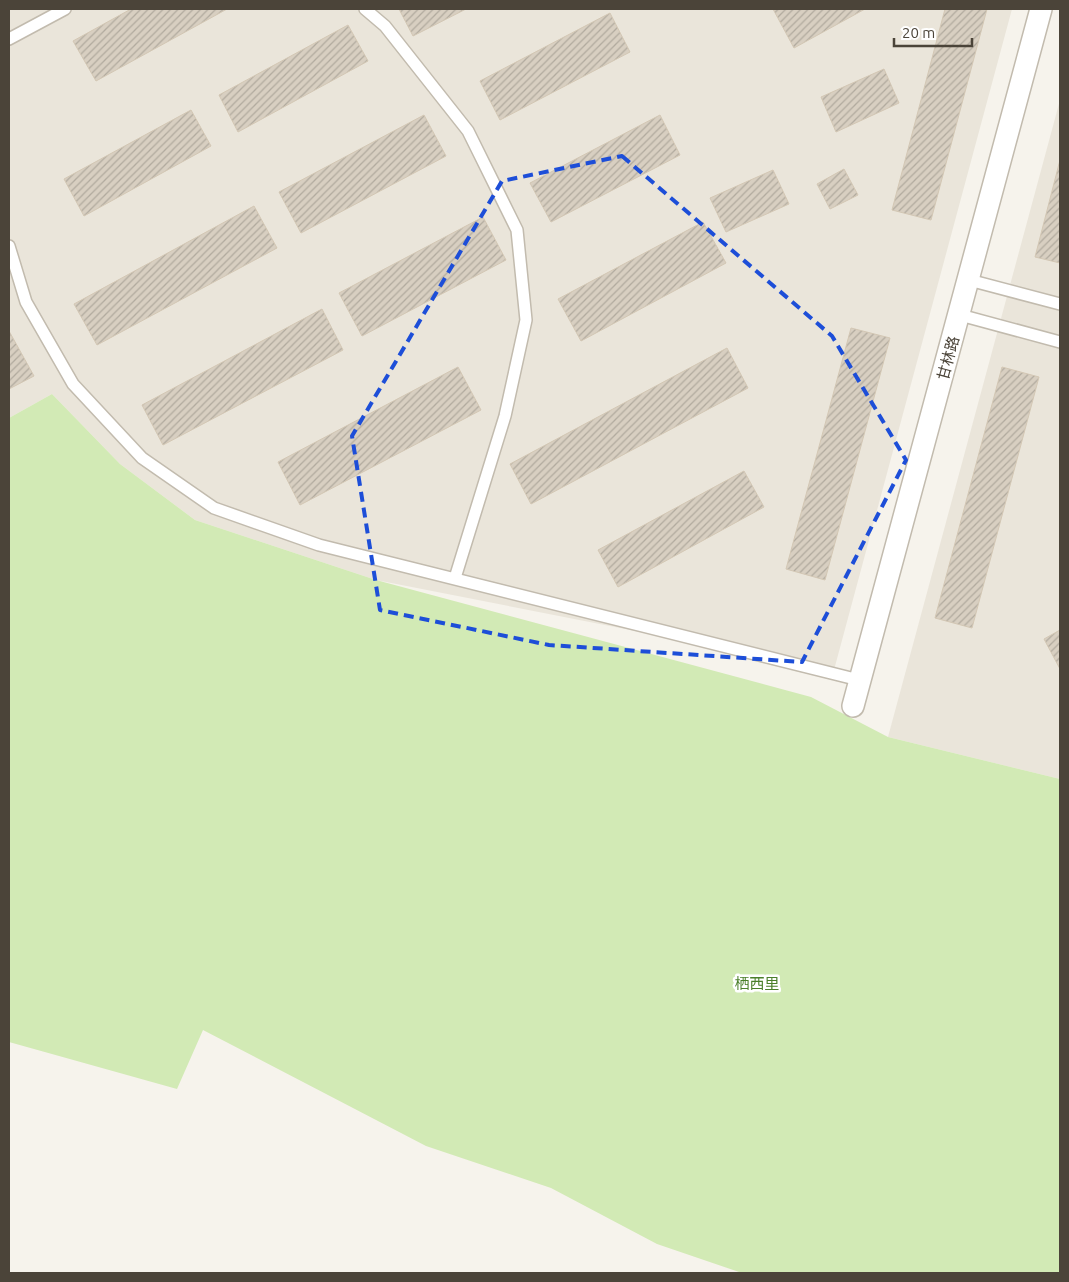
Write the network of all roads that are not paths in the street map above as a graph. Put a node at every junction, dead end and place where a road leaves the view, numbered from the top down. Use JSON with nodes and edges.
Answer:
{"nodes":[{"id":1,"x":65,"y":9,"type":"edge"},
{"id":2,"x":365,"y":9,"type":"edge"},
{"id":3,"x":1041,"y":9,"type":"edge"},
{"id":4,"x":9,"y":39,"type":"edge"},
{"id":5,"x":9,"y":246,"type":"edge"},
{"id":6,"x":969,"y":280,"type":"junction"},
{"id":7,"x":1060,"y":304,"type":"edge"},
{"id":8,"x":960,"y":315,"type":"junction"},
{"id":9,"x":1060,"y":342,"type":"edge"},
{"id":10,"x":455,"y":578,"type":"junction"},
{"id":11,"x":859,"y":680,"type":"junction"},
{"id":12,"x":853,"y":706,"type":"dead end"}],
"edges":[{"from":1,"to":4,"type":"lane"},
{"from":2,"to":10,"type":"lane"},
{"from":3,"to":6,"type":"street","name":"甘林路"},
{"from":5,"to":10,"type":"lane"},
{"from":6,"to":7,"type":"lane"},
{"from":6,"to":8,"type":"street","name":"甘林路"},
{"from":8,"to":9,"type":"lane"},
{"from":8,"to":11,"type":"street","name":"甘林路"},
{"from":10,"to":11,"type":"lane"},
{"from":11,"to":12,"type":"street","name":"甘林路"}]}
